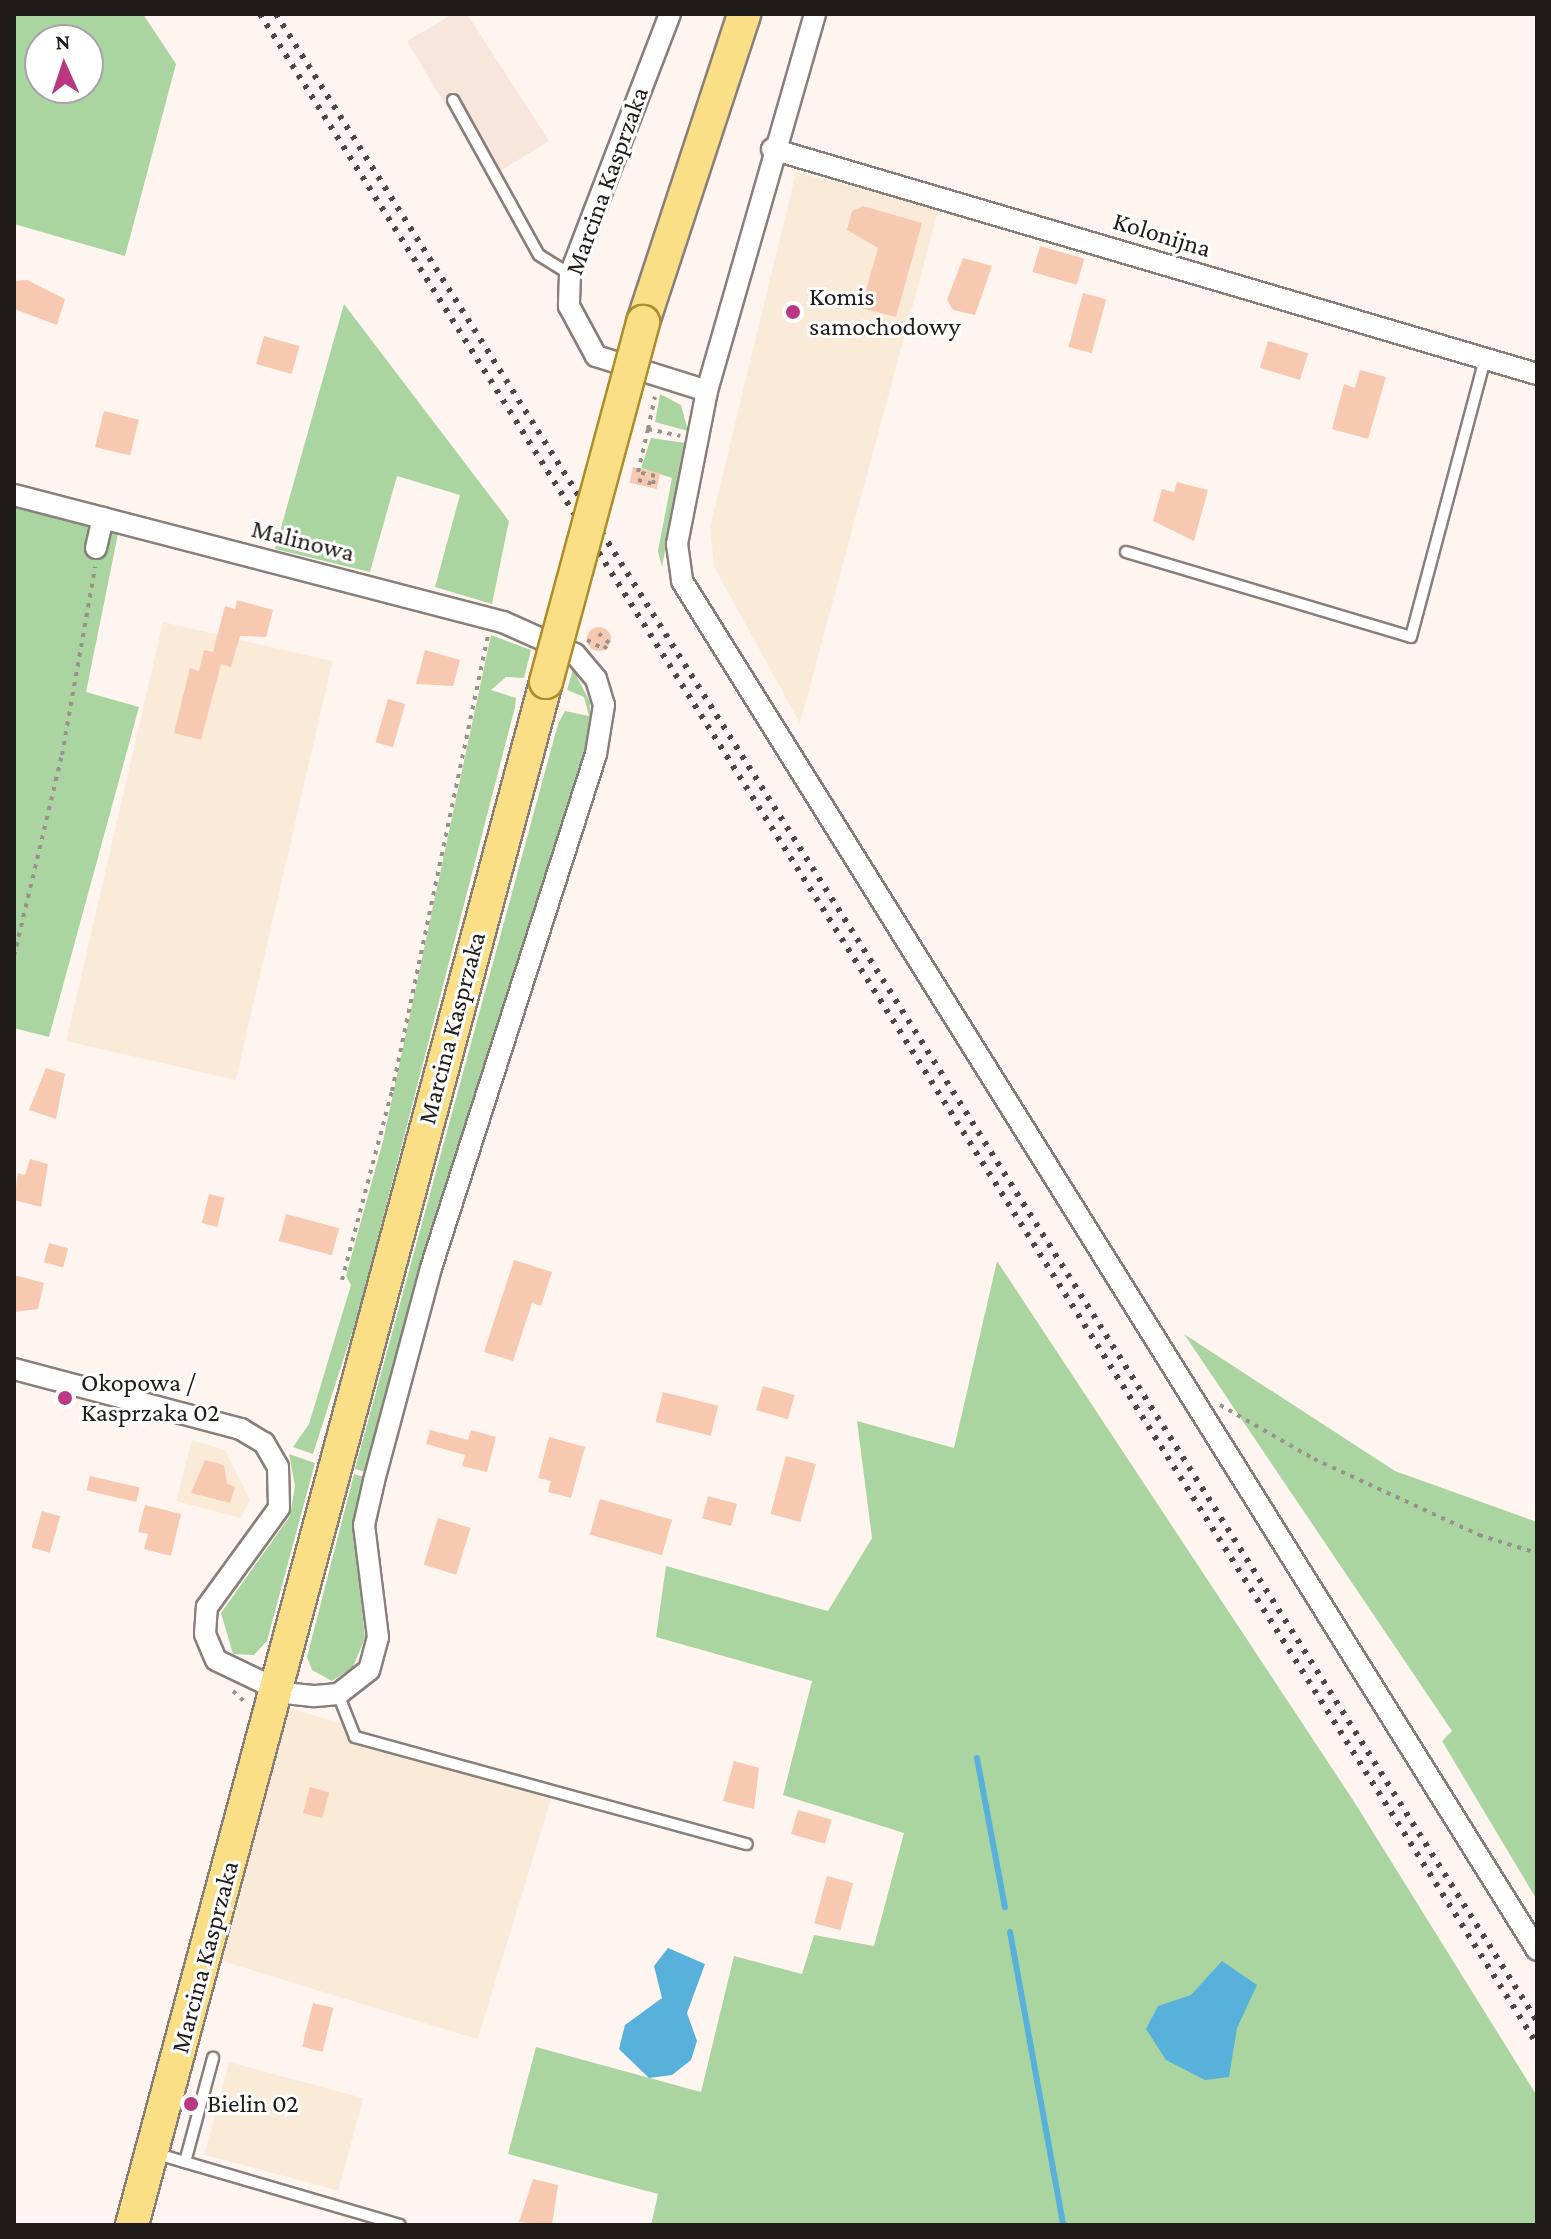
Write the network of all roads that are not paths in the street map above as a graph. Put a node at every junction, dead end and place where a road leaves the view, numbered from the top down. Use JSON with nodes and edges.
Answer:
{"nodes":[{"id":1,"x":670,"y":14,"type":"edge"},
{"id":2,"x":744,"y":14,"type":"edge"},
{"id":3,"x":815,"y":14,"type":"edge"},
{"id":4,"x":453,"y":100,"type":"dead end"},
{"id":5,"x":772,"y":149,"type":"junction"},
{"id":6,"x":570,"y":274,"type":"junction"},
{"id":7,"x":1485,"y":358,"type":"junction"},
{"id":8,"x":1537,"y":374,"type":"edge"},
{"id":9,"x":707,"y":391,"type":"junction"},
{"id":10,"x":14,"y":495,"type":"edge"},
{"id":11,"x":103,"y":518,"type":"junction"},
{"id":12,"x":96,"y":548,"type":"road end"},
{"id":13,"x":1126,"y":552,"type":"dead end"},
{"id":14,"x":575,"y":654,"type":"joint"},
{"id":15,"x":14,"y":1369,"type":"edge"},
{"id":16,"x":277,"y":1690,"type":"junction"},
{"id":17,"x":338,"y":1694,"type":"junction"},
{"id":18,"x":747,"y":1844,"type":"dead end"},
{"id":19,"x":1537,"y":1950,"type":"edge"},
{"id":20,"x":213,"y":2058,"type":"dead end"},
{"id":21,"x":152,"y":2152,"type":"junction"},
{"id":22,"x":185,"y":2162,"type":"junction"},
{"id":23,"x":132,"y":2225,"type":"edge"},
{"id":24,"x":400,"y":2225,"type":"edge"}],
"edges":[{"from":1,"to":6,"type":"street","name":"Marcina Kasprzaka"},
{"from":2,"to":16,"type":"main road","name":"Marcina Kasprzaka","bridge":true},
{"from":3,"to":5,"type":"street"},
{"from":4,"to":6,"type":"lane"},
{"from":5,"to":7,"type":"street","name":"Kolonijna"},
{"from":5,"to":9,"type":"street"},
{"from":6,"to":9,"type":"street","name":"Marcina Kasprzaka"},
{"from":7,"to":8,"type":"street","name":"Kolonijna"},
{"from":7,"to":13,"type":"lane"},
{"from":9,"to":19,"type":"street"},
{"from":10,"to":11,"type":"street","name":"Malinowa"},
{"from":11,"to":12,"type":"street"},
{"from":11,"to":14,"type":"street","name":"Malinowa"},
{"from":14,"to":17,"type":"street","name":"Marcina Kasprzaka"},
{"from":15,"to":16,"type":"street"},
{"from":16,"to":17,"type":"street"},
{"from":16,"to":21,"type":"main road","name":"Marcina Kasprzaka"},
{"from":17,"to":18,"type":"lane"},
{"from":20,"to":22,"type":"lane"},
{"from":21,"to":22,"type":"lane"},
{"from":21,"to":23,"type":"main road","name":"Marcina Kasprzaka"},
{"from":22,"to":24,"type":"lane"}]}
